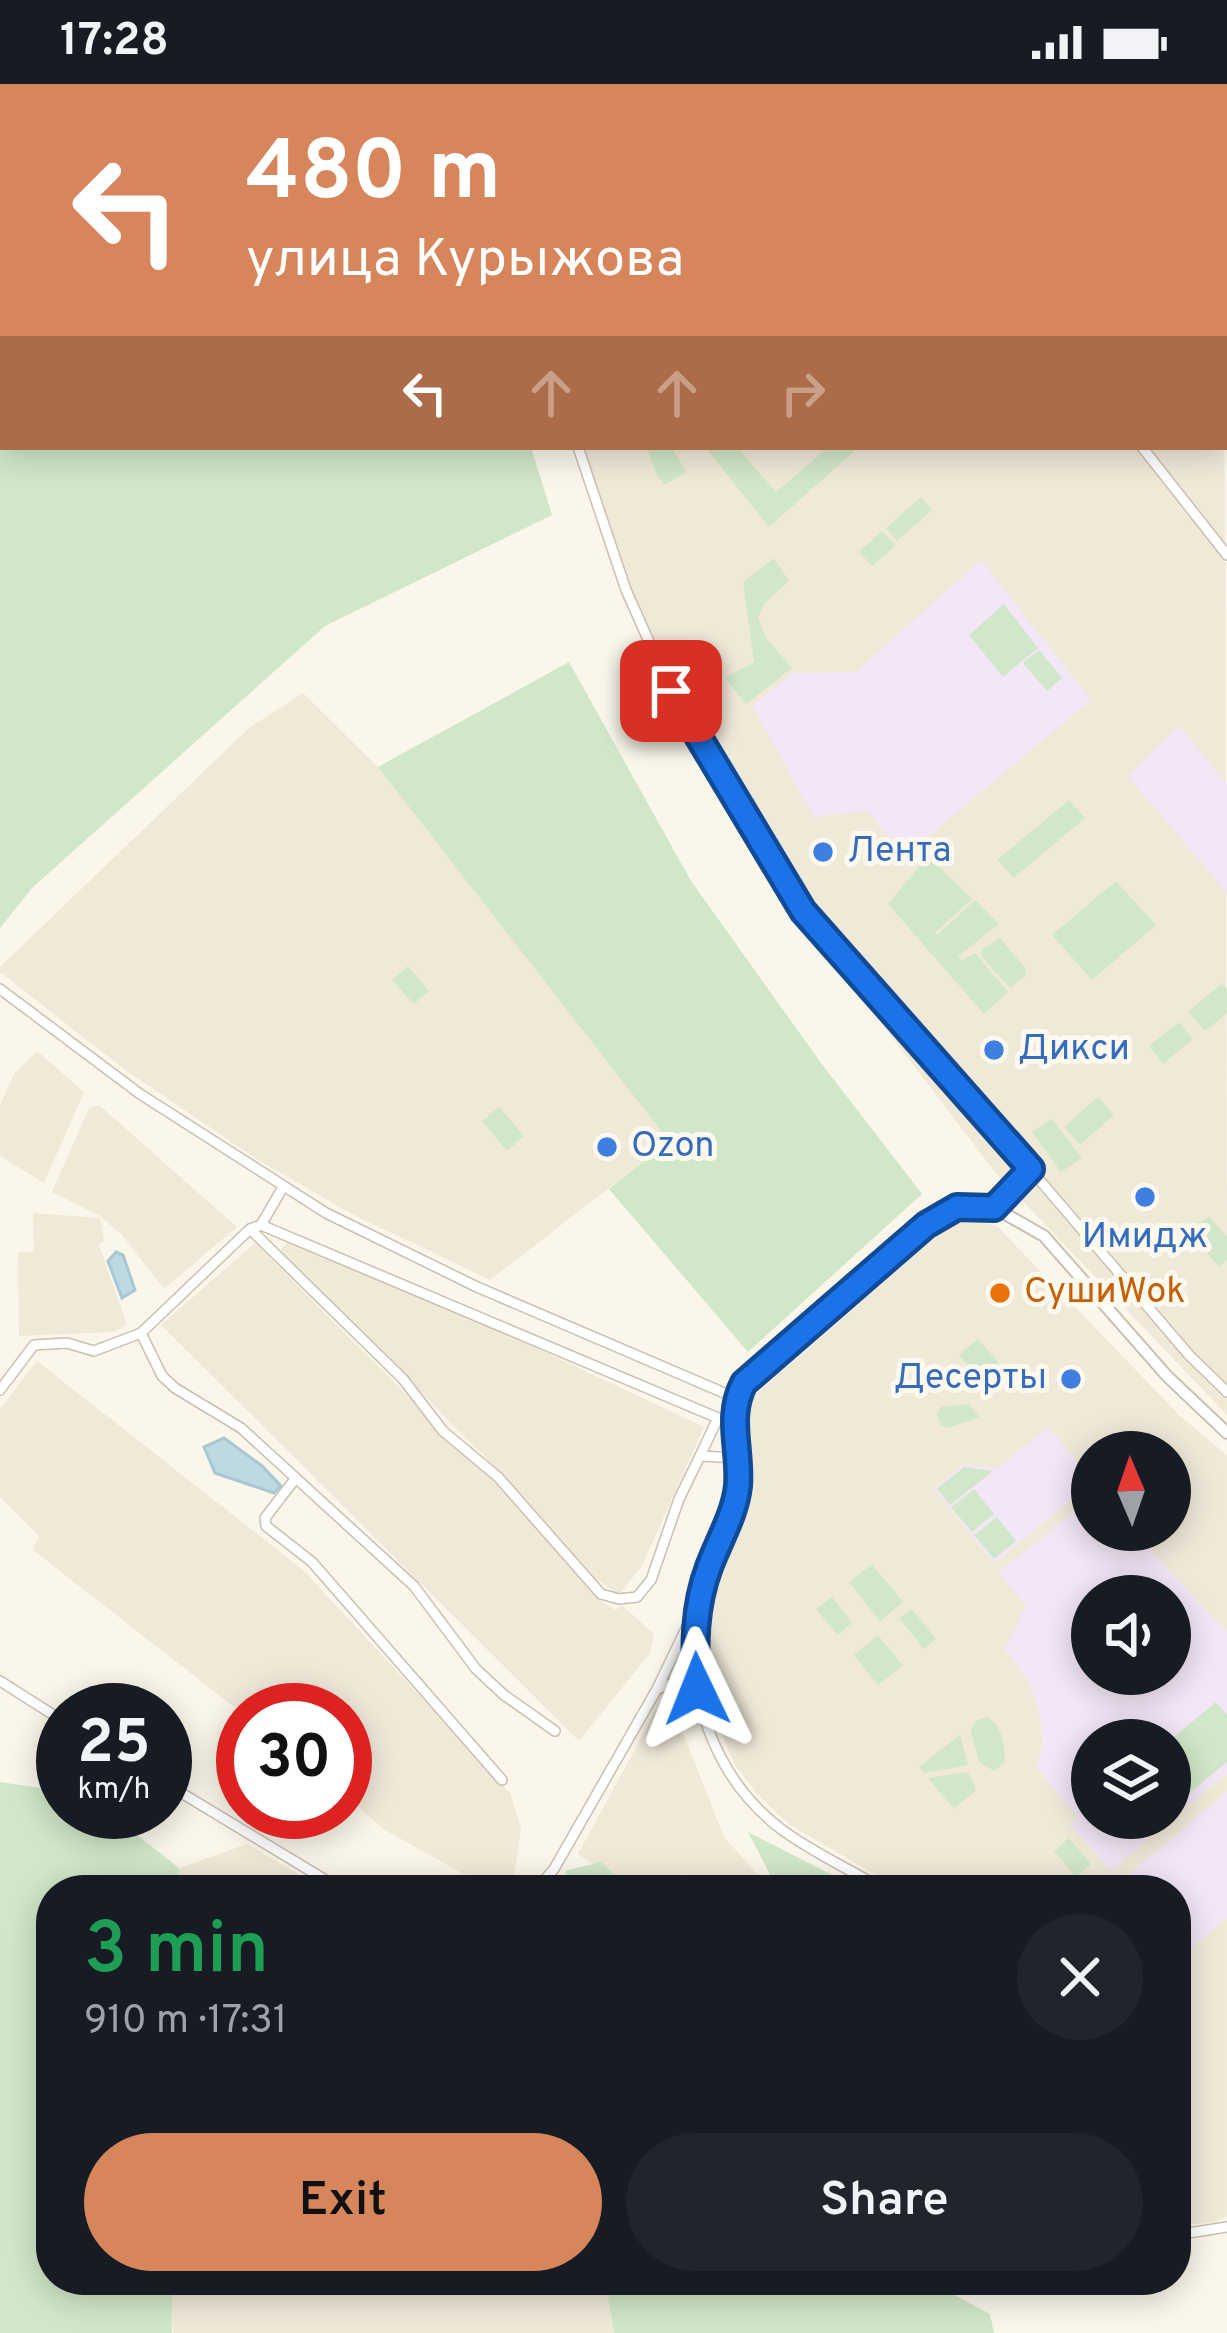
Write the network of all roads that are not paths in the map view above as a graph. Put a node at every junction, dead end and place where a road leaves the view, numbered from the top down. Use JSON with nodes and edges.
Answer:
{"nodes":[{"id":1,"x":579,"y":450,"type":"edge"},
{"id":2,"x":1144,"y":450,"type":"edge"},
{"id":3,"x":1227,"y":555,"type":"edge"},
{"id":4,"x":0,"y":989,"type":"edge"},
{"id":5,"x":1031,"y":1169,"type":"junction"},
{"id":6,"x":283,"y":1186,"type":"junction"},
{"id":7,"x":994,"y":1208,"type":"junction"},
{"id":8,"x":255,"y":1227,"type":"junction"},
{"id":9,"x":141,"y":1333,"type":"junction"},
{"id":10,"x":0,"y":1390,"type":"edge"},
{"id":11,"x":1227,"y":1392,"type":"edge"},
{"id":12,"x":736,"y":1398,"type":"junction"},
{"id":13,"x":1227,"y":1433,"type":"edge"},
{"id":14,"x":700,"y":1456,"type":"junction"},
{"id":15,"x":737,"y":1458,"type":"junction"},
{"id":16,"x":295,"y":1479,"type":"junction"},
{"id":17,"x":698,"y":1604,"type":"junction"},
{"id":18,"x":0,"y":1681,"type":"edge"},
{"id":19,"x":657,"y":1689,"type":"junction"},
{"id":20,"x":697,"y":1689,"type":"junction"},
{"id":21,"x":36,"y":1704,"type":"edge"},
{"id":22,"x":556,"y":1731,"type":"dead end"},
{"id":23,"x":502,"y":1780,"type":"dead end"},
{"id":24,"x":192,"y":1799,"type":"edge"},
{"id":25,"x":317,"y":1875,"type":"edge"},
{"id":26,"x":549,"y":1875,"type":"edge"},
{"id":27,"x":858,"y":1875,"type":"edge"},
{"id":28,"x":1227,"y":2227,"type":"edge"},
{"id":29,"x":1191,"y":2233,"type":"edge"}],
"edges":[{"from":1,"to":5,"type":"street"},
{"from":2,"to":3,"type":"street"},
{"from":4,"to":6,"type":"street"},
{"from":5,"to":7,"type":"street"},
{"from":5,"to":11,"type":"street"},
{"from":6,"to":8,"type":"street"},
{"from":6,"to":12,"type":"street"},
{"from":7,"to":12,"type":"street"},
{"from":7,"to":13,"type":"street"},
{"from":8,"to":9,"type":"street"},
{"from":8,"to":14,"type":"street"},
{"from":8,"to":14,"type":"street"},
{"from":9,"to":10,"type":"street"},
{"from":9,"to":16,"type":"street"},
{"from":12,"to":15,"type":"street"},
{"from":14,"to":15,"type":"street"},
{"from":15,"to":17,"type":"street"},
{"from":16,"to":22,"type":"street"},
{"from":16,"to":23,"type":"street"},
{"from":17,"to":19,"type":"street"},
{"from":17,"to":20,"type":"street"},
{"from":18,"to":21,"type":"street"},
{"from":19,"to":20,"type":"street"},
{"from":19,"to":26,"type":"street"},
{"from":20,"to":27,"type":"street"},
{"from":24,"to":25,"type":"street"},
{"from":28,"to":29,"type":"street"}]}
